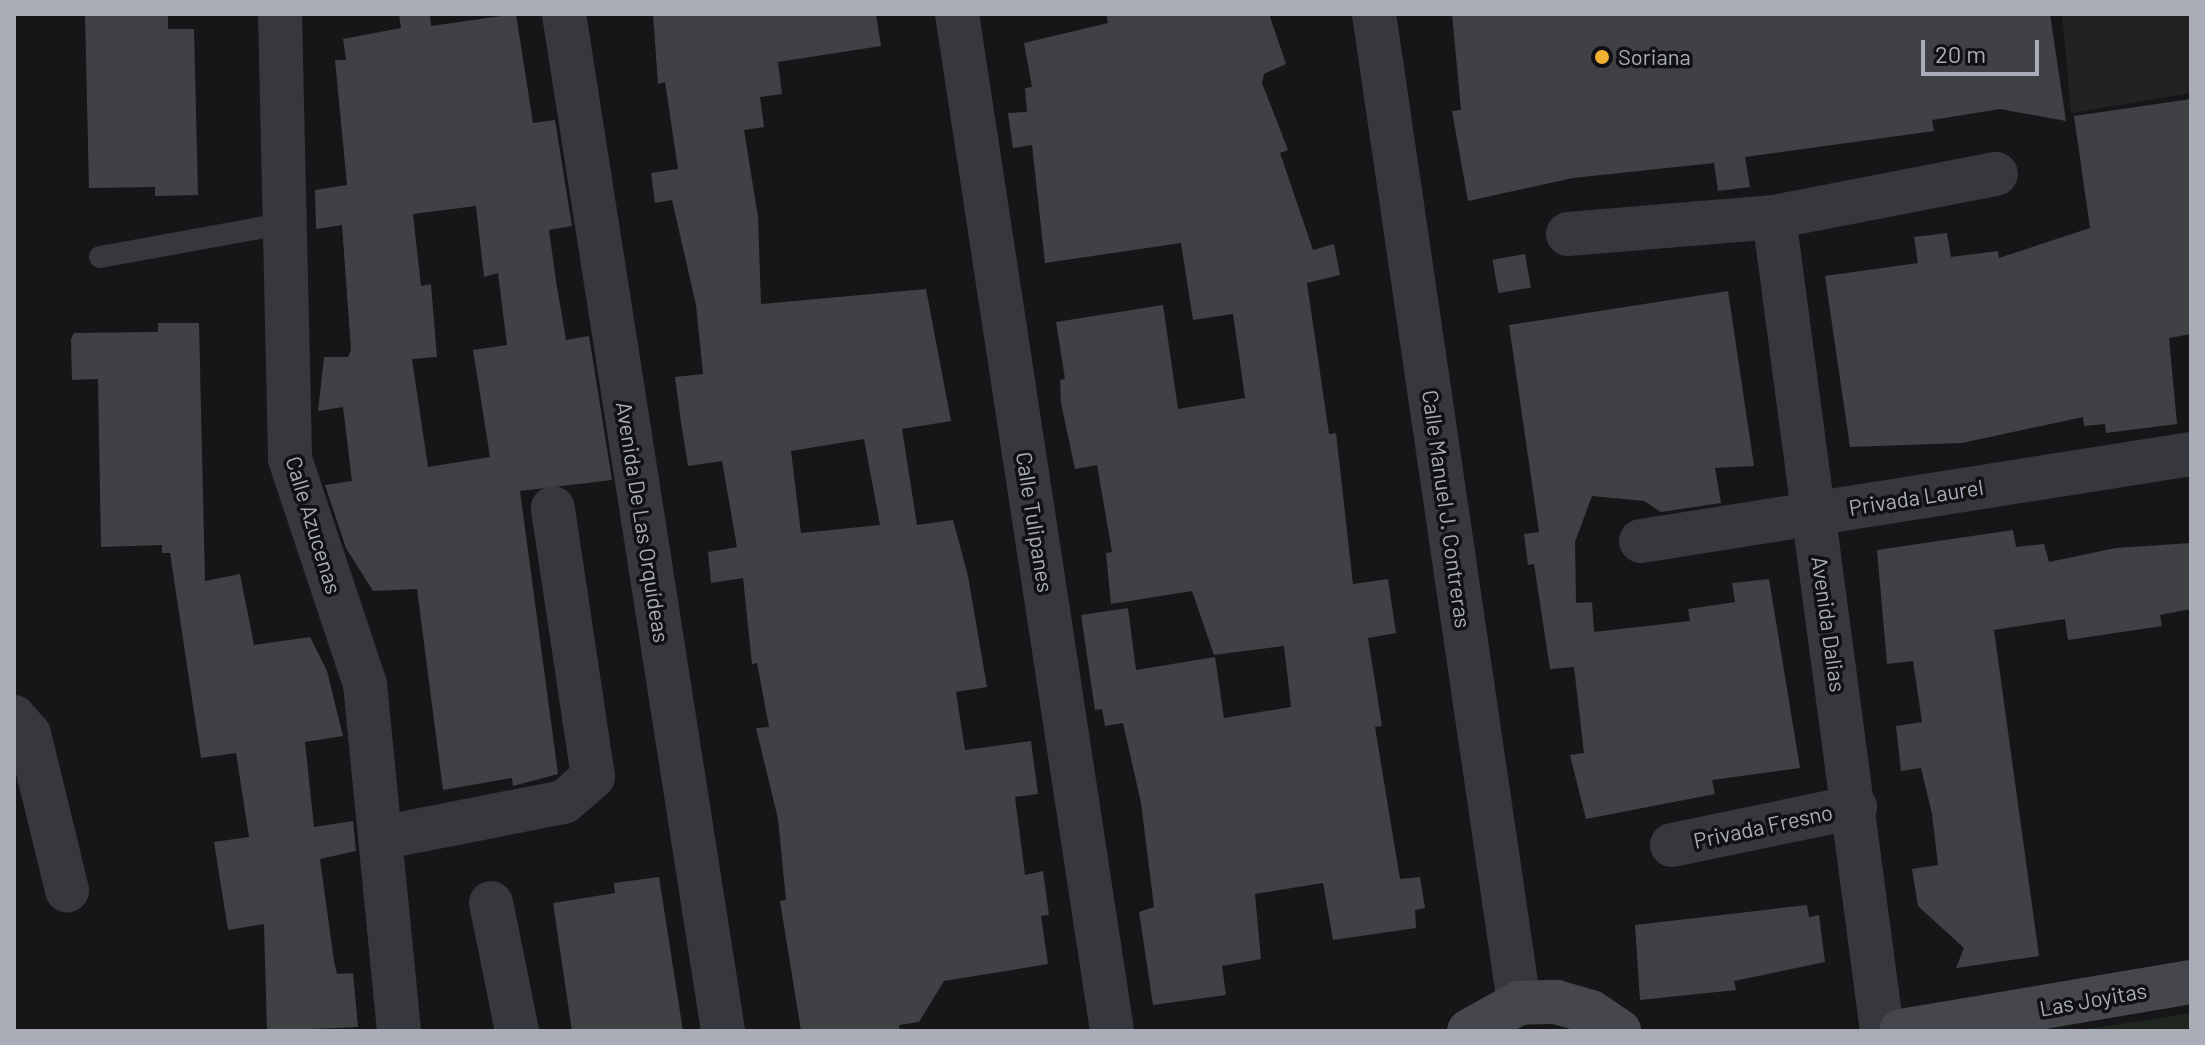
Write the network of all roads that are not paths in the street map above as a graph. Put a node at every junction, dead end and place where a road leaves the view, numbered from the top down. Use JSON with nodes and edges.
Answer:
{"nodes":[{"id":1,"x":280,"y":14,"type":"edge"},
{"id":2,"x":564,"y":14,"type":"edge"},
{"id":3,"x":957,"y":14,"type":"edge"},
{"id":4,"x":1374,"y":14,"type":"edge"},
{"id":5,"x":1996,"y":174,"type":"dead end"},
{"id":6,"x":1774,"y":217,"type":"junction"},
{"id":7,"x":281,"y":224,"type":"junction"},
{"id":8,"x":1568,"y":234,"type":"dead end"},
{"id":9,"x":100,"y":257,"type":"dead end"},
{"id":10,"x":2191,"y":454,"type":"edge"},
{"id":11,"x":553,"y":508,"type":"dead end"},
{"id":12,"x":1813,"y":512,"type":"junction"},
{"id":13,"x":1641,"y":541,"type":"dead end"},
{"id":14,"x":14,"y":717,"type":"edge"},
{"id":15,"x":1855,"y":807,"type":"junction"},
{"id":16,"x":380,"y":838,"type":"junction"},
{"id":17,"x":1672,"y":845,"type":"dead end"},
{"id":18,"x":67,"y":890,"type":"dead end"},
{"id":19,"x":491,"y":903,"type":"dead end"},
{"id":20,"x":2191,"y":982,"type":"edge"},
{"id":21,"x":1519,"y":1003,"type":"junction"},
{"id":22,"x":2054,"y":1018,"type":"edge"},
{"id":23,"x":399,"y":1031,"type":"edge"},
{"id":24,"x":517,"y":1031,"type":"edge"},
{"id":25,"x":723,"y":1031,"type":"edge"},
{"id":26,"x":1112,"y":1031,"type":"edge"},
{"id":27,"x":1469,"y":1031,"type":"edge"},
{"id":28,"x":1619,"y":1031,"type":"edge"},
{"id":29,"x":1882,"y":1031,"type":"edge"},
{"id":30,"x":1901,"y":1031,"type":"edge"}],
"edges":[{"from":1,"to":7,"type":"street","name":"Calle Azucenas"},
{"from":2,"to":25,"type":"street","name":"Avenida De Las Orquídeas"},
{"from":3,"to":26,"type":"street","name":"Calle Tulipanes"},
{"from":4,"to":21,"type":"street","name":"Calle Manuel J. Contreras"},
{"from":5,"to":6,"type":"street"},
{"from":6,"to":8,"type":"street"},
{"from":6,"to":12,"type":"street","name":"Avenida Dalias"},
{"from":7,"to":9,"type":"lane"},
{"from":7,"to":16,"type":"street","name":"Calle Azucenas"},
{"from":10,"to":12,"type":"street","name":"Privada Laurel"},
{"from":11,"to":16,"type":"street"},
{"from":12,"to":13,"type":"street","name":"Privada Laurel"},
{"from":12,"to":15,"type":"street","name":"Avenida Dalias"},
{"from":14,"to":18,"type":"street"},
{"from":15,"to":17,"type":"street","name":"Privada Fresno"},
{"from":15,"to":29,"type":"street","name":"Avenida Dalias"},
{"from":16,"to":23,"type":"street","name":"Calle Azucenas"},
{"from":19,"to":24,"type":"street"},
{"from":20,"to":22,"type":"main road","name":"Las Joyitas"},
{"from":21,"to":27,"type":"main road"},
{"from":21,"to":28,"type":"main road"},
{"from":22,"to":30,"type":"main road","name":"Las Joyitas"}]}
